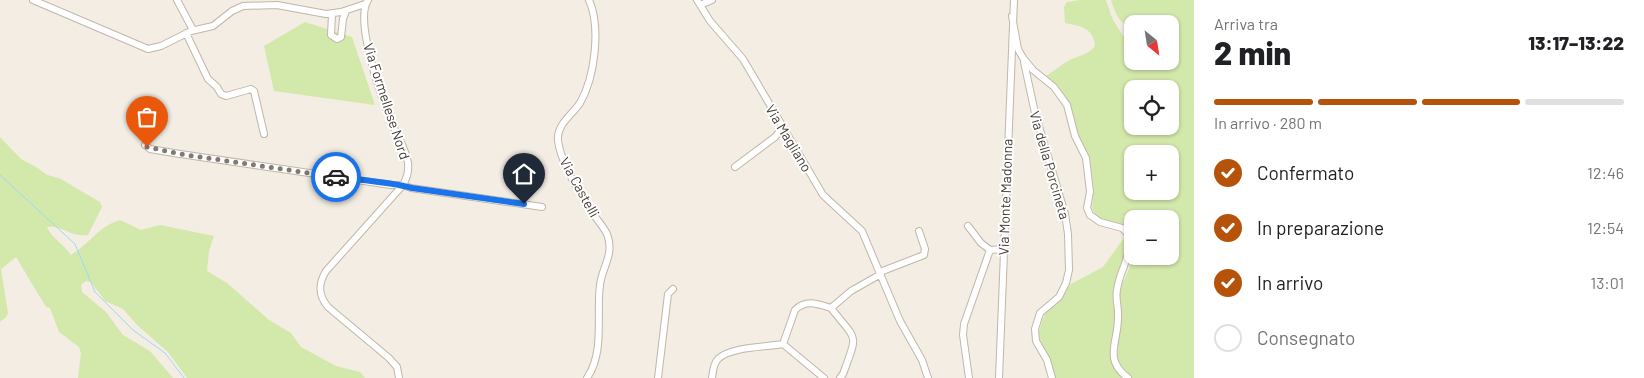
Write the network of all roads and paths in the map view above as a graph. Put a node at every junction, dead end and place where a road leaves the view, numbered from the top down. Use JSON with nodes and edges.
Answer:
{"nodes":[{"id":1,"x":33,"y":0,"type":"edge"},
{"id":2,"x":177,"y":0,"type":"edge"},
{"id":3,"x":285,"y":0,"type":"edge"},
{"id":4,"x":589,"y":0,"type":"edge"},
{"id":5,"x":712,"y":0,"type":"edge"},
{"id":6,"x":1014,"y":0,"type":"edge"},
{"id":7,"x":366,"y":2,"type":"edge"},
{"id":8,"x":699,"y":3,"type":"edge"},
{"id":9,"x":288,"y":7,"type":"junction"},
{"id":10,"x":346,"y":11,"type":"junction"},
{"id":11,"x":332,"y":14,"type":"junction"},
{"id":12,"x":1012,"y":16,"type":"junction"},
{"id":13,"x":193,"y":30,"type":"junction"},
{"id":14,"x":186,"y":33,"type":"junction"},
{"id":15,"x":1024,"y":58,"type":"junction"},
{"id":16,"x":783,"y":127,"type":"junction"},
{"id":17,"x":264,"y":134,"type":"dead end"},
{"id":18,"x":145,"y":145,"type":"dead end"},
{"id":19,"x":735,"y":167,"type":"dead end"},
{"id":20,"x":402,"y":185,"type":"junction"},
{"id":21,"x":542,"y":207,"type":"dead end"},
{"id":22,"x":968,"y":226,"type":"dead end"},
{"id":23,"x":919,"y":231,"type":"dead end"},
{"id":24,"x":1003,"y":249,"type":"junction"},
{"id":25,"x":990,"y":250,"type":"junction"},
{"id":26,"x":880,"y":273,"type":"junction"},
{"id":27,"x":673,"y":289,"type":"dead end"},
{"id":28,"x":831,"y":308,"type":"junction"},
{"id":29,"x":783,"y":344,"type":"junction"},
{"id":30,"x":399,"y":378,"type":"edge"},
{"id":31,"x":587,"y":378,"type":"edge"},
{"id":32,"x":658,"y":378,"type":"edge"},
{"id":33,"x":712,"y":378,"type":"edge"},
{"id":34,"x":824,"y":378,"type":"edge"},
{"id":35,"x":840,"y":378,"type":"edge"},
{"id":36,"x":928,"y":378,"type":"edge"},
{"id":37,"x":969,"y":378,"type":"edge"},
{"id":38,"x":999,"y":378,"type":"edge"},
{"id":39,"x":1052,"y":378,"type":"edge"},
{"id":40,"x":1128,"y":378,"type":"edge"}],
"edges":[{"from":1,"to":14,"type":"street"},
{"from":2,"to":13,"type":"street"},
{"from":3,"to":9,"type":"street"},
{"from":4,"to":31,"type":"street","name":"Via Castelli"},
{"from":5,"to":8,"type":"street"},
{"from":6,"to":12,"type":"street"},
{"from":7,"to":10,"type":"street"},
{"from":7,"to":20,"type":"street","name":"Via Formellese Nord"},
{"from":8,"to":16,"type":"street","name":"Via Magliano"},
{"from":9,"to":11,"type":"street"},
{"from":9,"to":13,"type":"street"},
{"from":10,"to":11,"type":"street"},
{"from":10,"to":11,"type":"street"},
{"from":12,"to":15,"type":"street"},
{"from":12,"to":24,"type":"street","name":"Via Monte Madonna"},
{"from":13,"to":14,"type":"street"},
{"from":14,"to":17,"type":"street"},
{"from":15,"to":39,"type":"street","name":"Via della Porcineta"},
{"from":15,"to":40,"type":"street"},
{"from":16,"to":19,"type":"street"},
{"from":16,"to":26,"type":"street","name":"Via Magliano"},
{"from":18,"to":20,"type":"street"},
{"from":20,"to":21,"type":"street"},
{"from":20,"to":30,"type":"street","name":"Via Formellese Nord"},
{"from":22,"to":25,"type":"street"},
{"from":23,"to":26,"type":"street"},
{"from":24,"to":25,"type":"street"},
{"from":24,"to":38,"type":"street","name":"Via Monte Madonna"},
{"from":25,"to":37,"type":"street"},
{"from":26,"to":28,"type":"street"},
{"from":26,"to":36,"type":"street","name":"Via Magliano"},
{"from":27,"to":32,"type":"street"},
{"from":28,"to":29,"type":"street"},
{"from":28,"to":35,"type":"street"},
{"from":29,"to":33,"type":"street"},
{"from":29,"to":34,"type":"street"}]}
